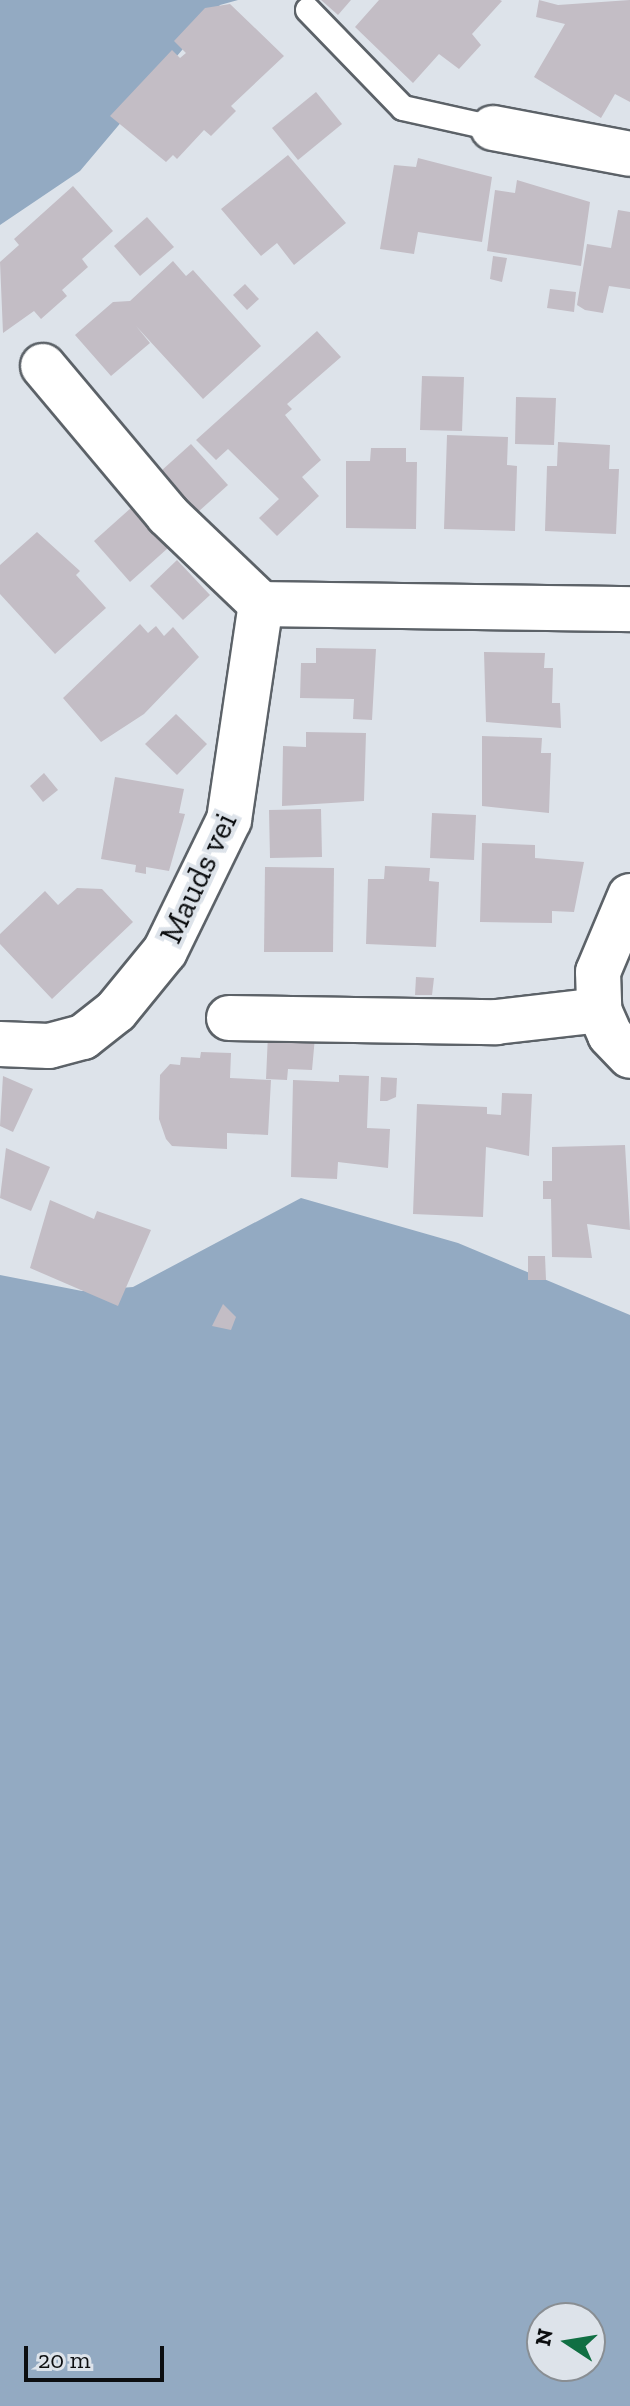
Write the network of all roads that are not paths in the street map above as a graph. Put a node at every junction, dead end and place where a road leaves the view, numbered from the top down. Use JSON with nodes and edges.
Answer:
{"nodes":[{"id":1,"x":308,"y":10,"type":"dead end"},
{"id":2,"x":493,"y":128,"type":"joint"},
{"id":3,"x":630,"y":154,"type":"edge"},
{"id":4,"x":43,"y":366,"type":"dead end"},
{"id":5,"x":261,"y":604,"type":"junction"},
{"id":6,"x":630,"y":609,"type":"edge"},
{"id":7,"x":630,"y":896,"type":"edge"},
{"id":8,"x":599,"y":1010,"type":"junction"},
{"id":9,"x":229,"y":1018,"type":"dead end"},
{"id":10,"x":0,"y":1044,"type":"edge"},
{"id":11,"x":630,"y":1056,"type":"edge"}],
"edges":[{"from":1,"to":2,"type":"lane"},
{"from":2,"to":3,"type":"street"},
{"from":4,"to":5,"type":"street"},
{"from":5,"to":6,"type":"street"},
{"from":5,"to":10,"type":"street","name":"Mauds vei"},
{"from":7,"to":8,"type":"street"},
{"from":8,"to":9,"type":"street"},
{"from":8,"to":11,"type":"street"}]}
